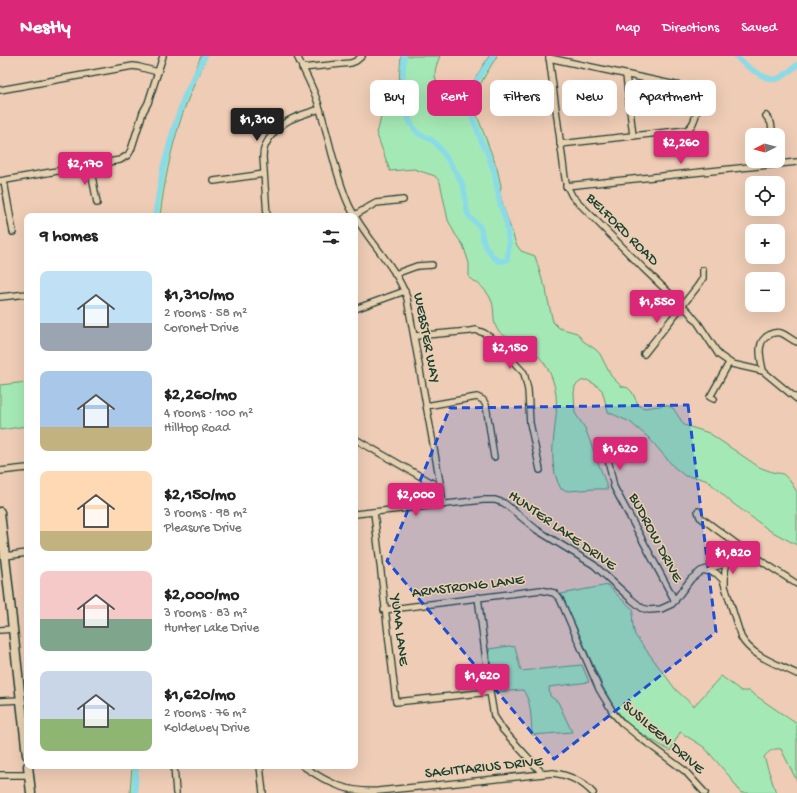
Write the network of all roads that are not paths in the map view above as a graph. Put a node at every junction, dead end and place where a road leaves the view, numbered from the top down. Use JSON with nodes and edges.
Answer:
{"nodes":[{"id":1,"x":163,"y":56,"type":"edge"},
{"id":2,"x":297,"y":56,"type":"edge"},
{"id":3,"x":362,"y":56,"type":"edge"},
{"id":4,"x":549,"y":57,"type":"edge"},
{"id":5,"x":302,"y":68,"type":"junction"},
{"id":6,"x":158,"y":72,"type":"junction"},
{"id":7,"x":626,"y":75,"type":"junction"},
{"id":8,"x":0,"y":90,"type":"edge"},
{"id":9,"x":320,"y":109,"type":"junction"},
{"id":10,"x":766,"y":116,"type":"dead end"},
{"id":11,"x":772,"y":128,"type":"edge"},
{"id":12,"x":633,"y":136,"type":"junction"},
{"id":13,"x":560,"y":144,"type":"junction"},
{"id":14,"x":785,"y":162,"type":"edge"},
{"id":15,"x":797,"y":162,"type":"edge"},
{"id":16,"x":90,"y":165,"type":"junction"},
{"id":17,"x":745,"y":166,"type":"edge"},
{"id":18,"x":264,"y":174,"type":"junction"},
{"id":19,"x":2,"y":181,"type":"edge"},
{"id":20,"x":214,"y":181,"type":"dead end"},
{"id":21,"x":566,"y":186,"type":"junction"},
{"id":22,"x":403,"y":200,"type":"dead end"},
{"id":23,"x":97,"y":203,"type":"dead end"},
{"id":24,"x":267,"y":213,"type":"edge"},
{"id":25,"x":354,"y":213,"type":"edge"},
{"id":26,"x":358,"y":213,"type":"edge"},
{"id":27,"x":358,"y":219,"type":"edge"},
{"id":28,"x":13,"y":232,"type":"dead end"},
{"id":29,"x":432,"y":265,"type":"dead end"},
{"id":30,"x":703,"y":270,"type":"dead end"},
{"id":31,"x":395,"y":274,"type":"junction"},
{"id":32,"x":405,"y":291,"type":"junction"},
{"id":33,"x":24,"y":294,"type":"edge"},
{"id":34,"x":0,"y":297,"type":"edge"},
{"id":35,"x":683,"y":306,"type":"junction"},
{"id":36,"x":358,"y":308,"type":"edge"},
{"id":37,"x":415,"y":336,"type":"junction"},
{"id":38,"x":797,"y":342,"type":"edge"},
{"id":39,"x":644,"y":354,"type":"dead end"},
{"id":40,"x":729,"y":363,"type":"junction"},
{"id":41,"x":763,"y":371,"type":"junction"},
{"id":42,"x":714,"y":399,"type":"dead end"},
{"id":43,"x":797,"y":399,"type":"edge"},
{"id":44,"x":426,"y":406,"type":"junction"},
{"id":45,"x":358,"y":441,"type":"edge"},
{"id":46,"x":494,"y":457,"type":"dead end"},
{"id":47,"x":608,"y":460,"type":"dead end"},
{"id":48,"x":24,"y":468,"type":"edge"},
{"id":49,"x":540,"y":470,"type":"dead end"},
{"id":50,"x":0,"y":471,"type":"edge"},
{"id":51,"x":441,"y":488,"type":"junction"},
{"id":52,"x":443,"y":505,"type":"junction"},
{"id":53,"x":698,"y":511,"type":"dead end"},
{"id":54,"x":0,"y":512,"type":"edge"},
{"id":55,"x":374,"y":512,"type":"junction"},
{"id":56,"x":358,"y":514,"type":"edge"},
{"id":57,"x":746,"y":550,"type":"junction"},
{"id":58,"x":24,"y":553,"type":"edge"},
{"id":59,"x":5,"y":556,"type":"junction"},
{"id":60,"x":728,"y":560,"type":"junction"},
{"id":61,"x":701,"y":571,"type":"junction"},
{"id":62,"x":797,"y":584,"type":"edge"},
{"id":63,"x":726,"y":589,"type":"junction"},
{"id":64,"x":554,"y":593,"type":"joint"},
{"id":65,"x":478,"y":597,"type":"junction"},
{"id":66,"x":675,"y":601,"type":"junction"},
{"id":67,"x":384,"y":610,"type":"junction"},
{"id":68,"x":13,"y":629,"type":"junction"},
{"id":69,"x":0,"y":630,"type":"edge"},
{"id":70,"x":797,"y":674,"type":"edge"},
{"id":71,"x":490,"y":692,"type":"junction"},
{"id":72,"x":21,"y":700,"type":"junction"},
{"id":73,"x":0,"y":702,"type":"edge"},
{"id":74,"x":24,"y":723,"type":"edge"},
{"id":75,"x":28,"y":769,"type":"edge"},
{"id":76,"x":174,"y":769,"type":"edge"},
{"id":77,"x":260,"y":769,"type":"edge"},
{"id":78,"x":308,"y":769,"type":"edge"},
{"id":79,"x":542,"y":773,"type":"junction"},
{"id":80,"x":0,"y":775,"type":"edge"},
{"id":81,"x":29,"y":775,"type":"junction"},
{"id":82,"x":373,"y":792,"type":"edge"},
{"id":83,"x":31,"y":793,"type":"edge"},
{"id":84,"x":176,"y":793,"type":"edge"},
{"id":85,"x":263,"y":793,"type":"edge"},
{"id":86,"x":593,"y":793,"type":"edge"},
{"id":87,"x":705,"y":793,"type":"edge"}],
"edges":[{"from":1,"to":6,"type":"street"},
{"from":2,"to":5,"type":"street","name":"WEBSTER WAY"},
{"from":3,"to":5,"type":"street"},
{"from":4,"to":7,"type":"street"},
{"from":4,"to":13,"type":"street","name":"BELFORD ROAD"},
{"from":5,"to":9,"type":"street","name":"WEBSTER WAY"},
{"from":6,"to":8,"type":"street"},
{"from":6,"to":16,"type":"street"},
{"from":7,"to":12,"type":"street"},
{"from":7,"to":12,"type":"street"},
{"from":9,"to":18,"type":"street"},
{"from":9,"to":25,"type":"street","name":"WEBSTER WAY"},
{"from":10,"to":11,"type":"street"},
{"from":12,"to":13,"type":"street"},
{"from":13,"to":21,"type":"street","name":"BELFORD ROAD"},
{"from":14,"to":15,"type":"street"},
{"from":16,"to":19,"type":"street"},
{"from":16,"to":23,"type":"street"},
{"from":17,"to":21,"type":"street"},
{"from":18,"to":20,"type":"street"},
{"from":18,"to":24,"type":"street"},
{"from":19,"to":28,"type":"street"},
{"from":21,"to":35,"type":"street","name":"BELFORD ROAD"},
{"from":22,"to":26,"type":"street"},
{"from":27,"to":31,"type":"street","name":"WEBSTER WAY"},
{"from":29,"to":31,"type":"street"},
{"from":30,"to":35,"type":"street"},
{"from":31,"to":32,"type":"street","name":"WEBSTER WAY"},
{"from":32,"to":36,"type":"street"},
{"from":32,"to":37,"type":"street","name":"WEBSTER WAY"},
{"from":33,"to":34,"type":"street"},
{"from":35,"to":39,"type":"street"},
{"from":35,"to":40,"type":"street","name":"BELFORD ROAD"},
{"from":37,"to":44,"type":"street","name":"WEBSTER WAY"},
{"from":37,"to":49,"type":"street"},
{"from":38,"to":41,"type":"street"},
{"from":40,"to":41,"type":"street","name":"BELFORD ROAD"},
{"from":40,"to":42,"type":"street"},
{"from":41,"to":43,"type":"street","name":"BELFORD ROAD"},
{"from":44,"to":46,"type":"street"},
{"from":44,"to":51,"type":"street","name":"WEBSTER WAY"},
{"from":45,"to":51,"type":"street"},
{"from":47,"to":66,"type":"street","name":"BUDROW DRIVE"},
{"from":48,"to":50,"type":"street"},
{"from":51,"to":52,"type":"street","name":"WEBSTER WAY"},
{"from":52,"to":55,"type":"street","name":"HUNTER LAKE DRIVE"},
{"from":52,"to":66,"type":"street","name":"HUNTER LAKE DRIVE"},
{"from":53,"to":57,"type":"street"},
{"from":54,"to":59,"type":"main road"},
{"from":55,"to":56,"type":"street","name":"HUNTER LAKE DRIVE"},
{"from":55,"to":67,"type":"street","name":"YUMA LANE"},
{"from":57,"to":60,"type":"street","name":"HUNTER LAKE DRIVE"},
{"from":57,"to":62,"type":"street"},
{"from":58,"to":59,"type":"street"},
{"from":59,"to":68,"type":"main road"},
{"from":60,"to":61,"type":"street","name":"HUNTER LAKE DRIVE"},
{"from":60,"to":63,"type":"street"},
{"from":61,"to":63,"type":"street"},
{"from":61,"to":66,"type":"street","name":"HUNTER LAKE DRIVE"},
{"from":63,"to":70,"type":"street"},
{"from":64,"to":65,"type":"street","name":"ARMSTRONG LANE"},
{"from":64,"to":87,"type":"street","name":"SUSILEEN DRIVE"},
{"from":65,"to":67,"type":"street","name":"ARMSTRONG LANE"},
{"from":65,"to":71,"type":"street"},
{"from":67,"to":71,"type":"street","name":"YUMA LANE"},
{"from":68,"to":69,"type":"street"},
{"from":68,"to":72,"type":"main road"},
{"from":71,"to":79,"type":"street"},
{"from":72,"to":73,"type":"street"},
{"from":72,"to":74,"type":"main road"},
{"from":75,"to":81,"type":"main road"},
{"from":76,"to":84,"type":"street"},
{"from":77,"to":85,"type":"street"},
{"from":78,"to":82,"type":"street","name":"SAGITTARIUS DRIVE"},
{"from":79,"to":82,"type":"street","name":"SAGITTARIUS DRIVE"},
{"from":79,"to":86,"type":"street","name":"SAGITTARIUS DRIVE"},
{"from":80,"to":81,"type":"street"},
{"from":81,"to":83,"type":"main road"}]}
